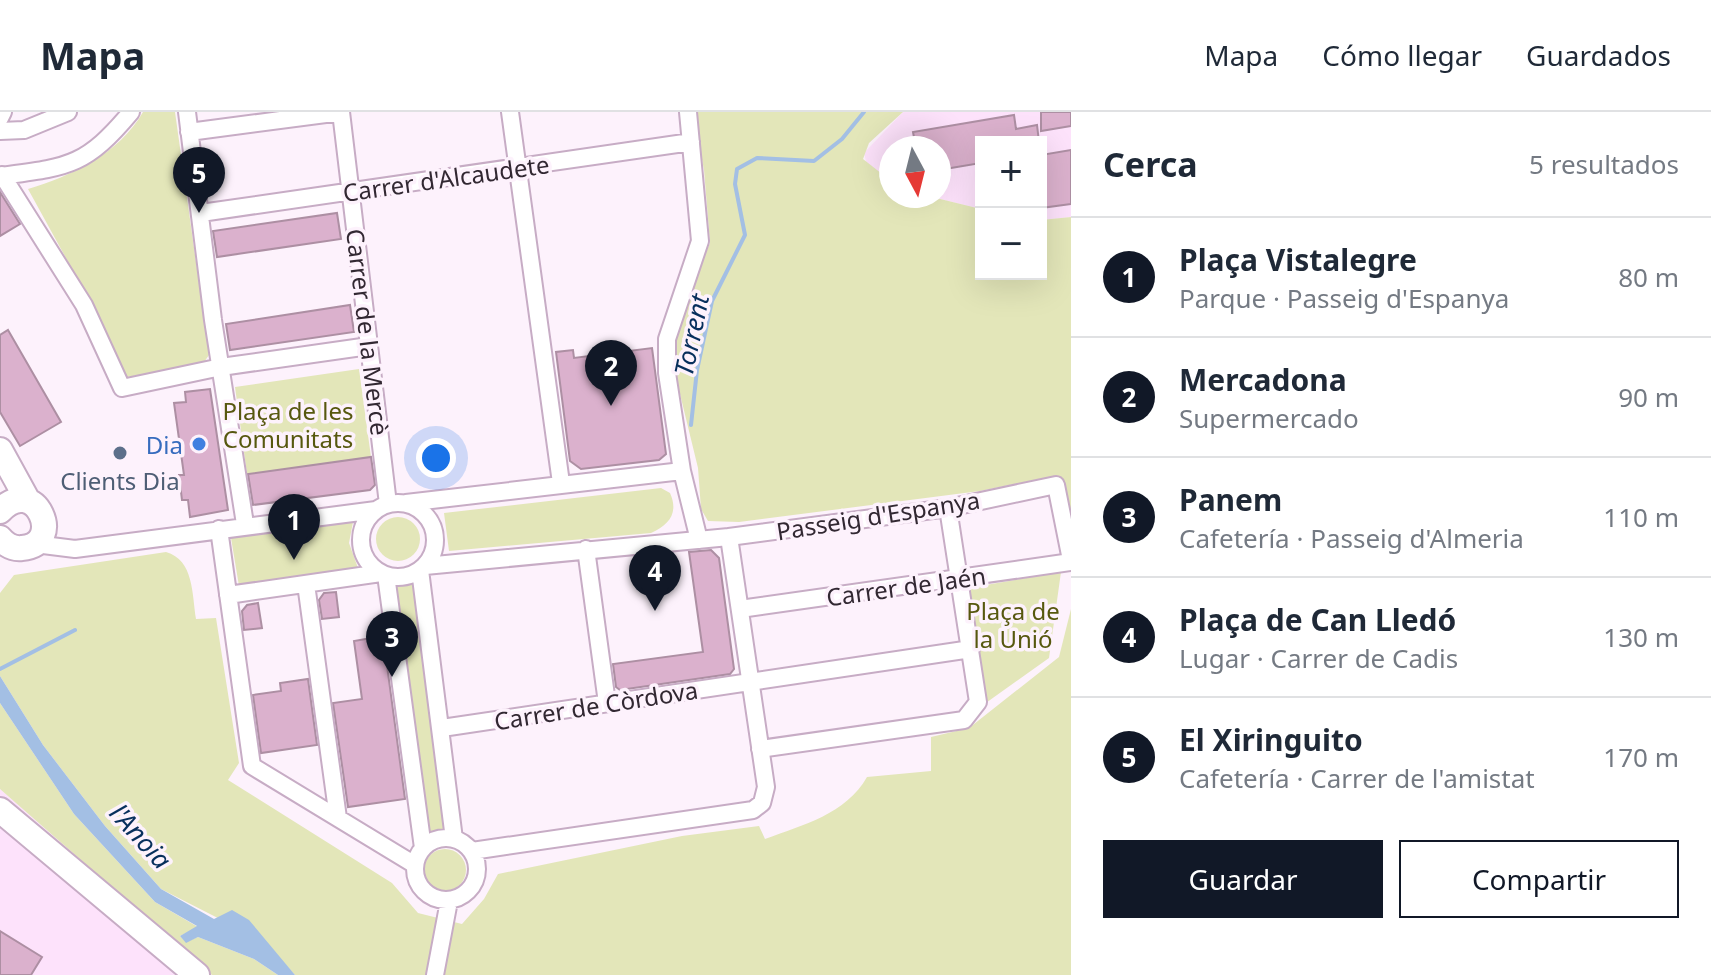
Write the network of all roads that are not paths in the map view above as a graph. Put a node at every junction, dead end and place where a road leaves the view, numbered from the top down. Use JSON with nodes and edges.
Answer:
{"nodes":[{"id":1,"x":3,"y":112,"type":"edge"},
{"id":2,"x":68,"y":112,"type":"edge"},
{"id":3,"x":131,"y":112,"type":"edge"},
{"id":4,"x":187,"y":112,"type":"edge"},
{"id":5,"x":341,"y":112,"type":"edge"},
{"id":6,"x":510,"y":112,"type":"edge"},
{"id":7,"x":688,"y":112,"type":"edge"},
{"id":8,"x":0,"y":118,"type":"edge"},
{"id":9,"x":0,"y":131,"type":"edge"},
{"id":10,"x":189,"y":132,"type":"junction"},
{"id":11,"x":691,"y":142,"type":"junction"},
{"id":12,"x":518,"y":168,"type":"junction"},
{"id":13,"x":1,"y":176,"type":"edge"},
{"id":14,"x":349,"y":192,"type":"junction"},
{"id":15,"x":201,"y":213,"type":"junction"},
{"id":16,"x":369,"y":346,"type":"junction"},
{"id":17,"x":221,"y":367,"type":"junction"},
{"id":18,"x":0,"y":450,"type":"edge"},
{"id":19,"x":682,"y":471,"type":"junction"},
{"id":20,"x":561,"y":483,"type":"junction"},
{"id":21,"x":1056,"y":485,"type":"joint"},
{"id":22,"x":28,"y":501,"type":"junction"},
{"id":23,"x":406,"y":503,"type":"junction"},
{"id":24,"x":1,"y":506,"type":"edge"},
{"id":25,"x":382,"y":507,"type":"junction"},
{"id":26,"x":948,"y":508,"type":"junction"},
{"id":27,"x":245,"y":524,"type":"junction"},
{"id":28,"x":219,"y":529,"type":"junction"},
{"id":29,"x":729,"y":537,"type":"junction"},
{"id":30,"x":699,"y":540,"type":"junction"},
{"id":31,"x":20,"y":543,"type":"edge"},
{"id":32,"x":586,"y":549,"type":"junction"},
{"id":33,"x":1071,"y":561,"type":"edge"},
{"id":34,"x":422,"y":568,"type":"junction"},
{"id":35,"x":384,"y":574,"type":"junction"},
{"id":36,"x":959,"y":579,"type":"junction"},
{"id":37,"x":306,"y":584,"type":"junction"},
{"id":38,"x":228,"y":595,"type":"junction"},
{"id":39,"x":740,"y":609,"type":"junction"},
{"id":40,"x":971,"y":649,"type":"junction"},
{"id":41,"x":750,"y":681,"type":"junction"},
{"id":42,"x":607,"y":703,"type":"junction"},
{"id":43,"x":442,"y":728,"type":"junction"},
{"id":44,"x":760,"y":749,"type":"junction"},
{"id":45,"x":0,"y":810,"type":"edge"},
{"id":46,"x":338,"y":818,"type":"junction"},
{"id":47,"x":454,"y":839,"type":"junction"},
{"id":48,"x":423,"y":848,"type":"junction"},
{"id":49,"x":472,"y":851,"type":"junction"},
{"id":50,"x":415,"y":865,"type":"junction"},
{"id":51,"x":449,"y":901,"type":"junction"},
{"id":52,"x":197,"y":975,"type":"edge"},
{"id":53,"x":435,"y":975,"type":"edge"}],
"edges":[{"from":1,"to":8,"type":"street"},
{"from":2,"to":9,"type":"street"},
{"from":3,"to":13,"type":"street"},
{"from":4,"to":10,"type":"street"},
{"from":5,"to":10,"type":"street"},
{"from":5,"to":14,"type":"street","name":"Carrer de la Mercè"},
{"from":6,"to":12,"type":"street"},
{"from":7,"to":11,"type":"street"},
{"from":10,"to":15,"type":"street"},
{"from":11,"to":12,"type":"street","name":"Carrer d'Alcaudete"},
{"from":11,"to":19,"type":"street"},
{"from":12,"to":14,"type":"street","name":"Carrer d'Alcaudete"},
{"from":12,"to":20,"type":"street"},
{"from":13,"to":17,"type":"street"},
{"from":14,"to":15,"type":"street","name":"Carrer d'Alcaudete"},
{"from":14,"to":16,"type":"street","name":"Carrer de la Mercè"},
{"from":15,"to":17,"type":"street"},
{"from":16,"to":17,"type":"street"},
{"from":16,"to":25,"type":"street","name":"Carrer de la Mercè"},
{"from":17,"to":27,"type":"street"},
{"from":18,"to":22,"type":"street"},
{"from":19,"to":20,"type":"street"},
{"from":19,"to":30,"type":"street"},
{"from":20,"to":23,"type":"street"},
{"from":21,"to":26,"type":"street","name":"Passeig d'Espanya"},
{"from":21,"to":33,"type":"street","name":"Carrer de Jaén"},
{"from":22,"to":24,"type":"street"},
{"from":22,"to":31,"type":"street"},
{"from":23,"to":25,"type":"street"},
{"from":23,"to":34,"type":"street"},
{"from":25,"to":27,"type":"street"},
{"from":25,"to":35,"type":"street"},
{"from":26,"to":29,"type":"street","name":"Passeig d'Espanya"},
{"from":26,"to":36,"type":"street"},
{"from":27,"to":28,"type":"street"},
{"from":28,"to":31,"type":"street"},
{"from":28,"to":38,"type":"street"},
{"from":29,"to":30,"type":"street","name":"Passeig d'Espanya"},
{"from":29,"to":39,"type":"street"},
{"from":30,"to":32,"type":"street","name":"Passeig d'Espanya"},
{"from":32,"to":34,"type":"street","name":"Passeig d'Espanya"},
{"from":32,"to":42,"type":"street"},
{"from":33,"to":36,"type":"street","name":"Carrer de Jaén"},
{"from":34,"to":35,"type":"street","name":"Passeig d'Espanya"},
{"from":34,"to":43,"type":"street"},
{"from":35,"to":37,"type":"street","name":"Passeig d'Espanya"},
{"from":35,"to":48,"type":"street"},
{"from":36,"to":39,"type":"street","name":"Carrer de Jaén"},
{"from":36,"to":40,"type":"street"},
{"from":37,"to":38,"type":"street","name":"Passeig d'Espanya"},
{"from":37,"to":46,"type":"street"},
{"from":38,"to":46,"type":"street"},
{"from":39,"to":41,"type":"street"},
{"from":40,"to":41,"type":"street","name":"Carrer de Còrdova"},
{"from":40,"to":44,"type":"street"},
{"from":41,"to":42,"type":"street","name":"Carrer de Còrdova"},
{"from":41,"to":44,"type":"street"},
{"from":42,"to":43,"type":"street","name":"Carrer de Còrdova"},
{"from":43,"to":47,"type":"street"},
{"from":44,"to":49,"type":"street"},
{"from":45,"to":52,"type":"street"},
{"from":46,"to":50,"type":"street"},
{"from":47,"to":48,"type":"street"},
{"from":47,"to":49,"type":"street"},
{"from":48,"to":50,"type":"street"},
{"from":49,"to":51,"type":"street"},
{"from":50,"to":51,"type":"street"},
{"from":51,"to":53,"type":"street"}]}
